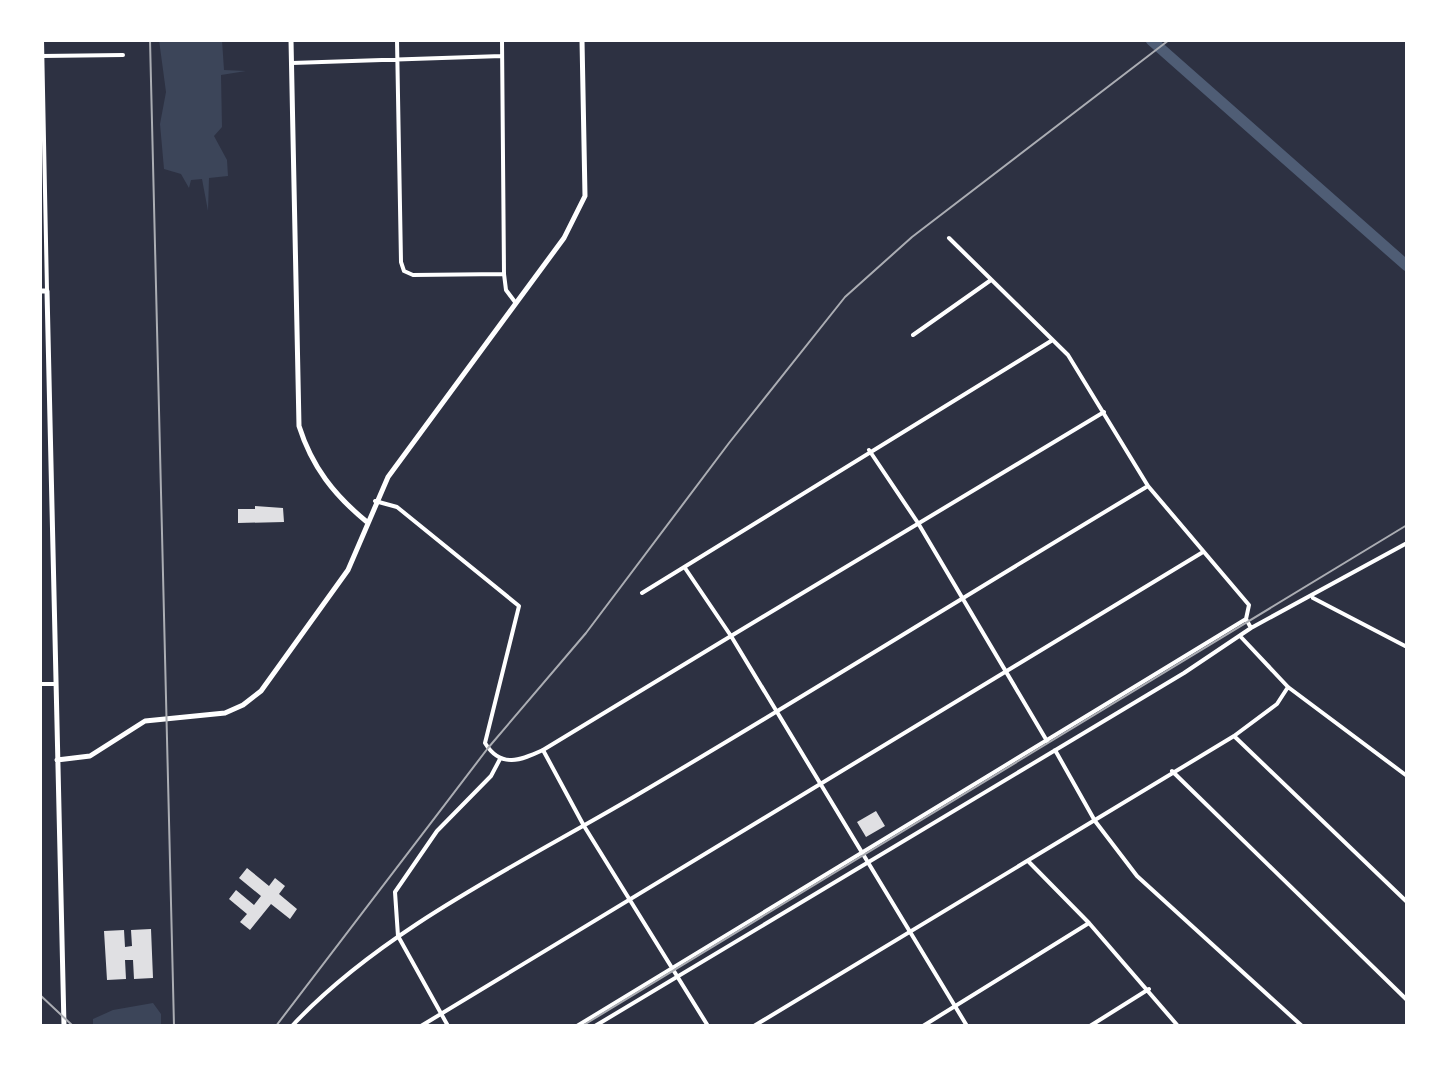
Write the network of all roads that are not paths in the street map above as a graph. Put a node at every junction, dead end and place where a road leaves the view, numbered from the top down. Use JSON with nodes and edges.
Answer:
{"nodes":[{"id":1,"x":42,"y":40,"type":"edge"},
{"id":2,"x":291,"y":40,"type":"edge"},
{"id":3,"x":397,"y":40,"type":"edge"},
{"id":4,"x":502,"y":40,"type":"edge"},
{"id":5,"x":582,"y":40,"type":"edge"},
{"id":6,"x":123,"y":55,"type":"dead end"},
{"id":7,"x":41,"y":56,"type":"edge"},
{"id":8,"x":502,"y":56,"type":"junction"},
{"id":9,"x":397,"y":58,"type":"junction"},
{"id":10,"x":292,"y":63,"type":"junction"},
{"id":11,"x":949,"y":238,"type":"dead end"},
{"id":12,"x":504,"y":274,"type":"junction"},
{"id":13,"x":991,"y":280,"type":"junction"},
{"id":14,"x":44,"y":291,"type":"edge"},
{"id":15,"x":515,"y":302,"type":"junction"},
{"id":16,"x":913,"y":335,"type":"dead end"},
{"id":17,"x":1051,"y":341,"type":"junction"},
{"id":18,"x":1104,"y":412,"type":"junction"},
{"id":19,"x":869,"y":450,"type":"junction"},
{"id":20,"x":1148,"y":486,"type":"junction"},
{"id":21,"x":375,"y":501,"type":"junction"},
{"id":22,"x":367,"y":522,"type":"junction"},
{"id":23,"x":918,"y":523,"type":"junction"},
{"id":24,"x":1407,"y":543,"type":"edge"},
{"id":25,"x":1203,"y":552,"type":"junction"},
{"id":26,"x":685,"y":568,"type":"junction"},
{"id":27,"x":642,"y":593,"type":"dead end"},
{"id":28,"x":1312,"y":598,"type":"junction"},
{"id":29,"x":963,"y":600,"type":"junction"},
{"id":30,"x":1246,"y":619,"type":"junction"},
{"id":31,"x":1251,"y":628,"type":"junction"},
{"id":32,"x":731,"y":636,"type":"junction"},
{"id":33,"x":1240,"y":636,"type":"junction"},
{"id":34,"x":1407,"y":647,"type":"edge"},
{"id":35,"x":1005,"y":671,"type":"junction"},
{"id":36,"x":40,"y":684,"type":"edge"},
{"id":37,"x":55,"y":684,"type":"junction"},
{"id":38,"x":1288,"y":687,"type":"junction"},
{"id":39,"x":777,"y":712,"type":"junction"},
{"id":40,"x":1234,"y":736,"type":"junction"},
{"id":41,"x":1047,"y":741,"type":"junction"},
{"id":42,"x":543,"y":750,"type":"junction"},
{"id":43,"x":1055,"y":750,"type":"junction"},
{"id":44,"x":500,"y":759,"type":"junction"},
{"id":45,"x":57,"y":760,"type":"junction"},
{"id":46,"x":1172,"y":771,"type":"junction"},
{"id":47,"x":1407,"y":776,"type":"edge"},
{"id":48,"x":819,"y":784,"type":"junction"},
{"id":49,"x":1095,"y":821,"type":"junction"},
{"id":50,"x":584,"y":826,"type":"junction"},
{"id":51,"x":862,"y":854,"type":"junction"},
{"id":52,"x":1029,"y":861,"type":"junction"},
{"id":53,"x":867,"y":862,"type":"junction"},
{"id":54,"x":629,"y":898,"type":"junction"},
{"id":55,"x":1407,"y":902,"type":"edge"},
{"id":56,"x":1089,"y":923,"type":"junction"},
{"id":57,"x":911,"y":933,"type":"junction"},
{"id":58,"x":398,"y":936,"type":"junction"},
{"id":59,"x":672,"y":968,"type":"junction"},
{"id":60,"x":676,"y":976,"type":"junction"},
{"id":61,"x":1149,"y":989,"type":"junction"},
{"id":62,"x":1407,"y":1000,"type":"edge"},
{"id":63,"x":955,"y":1006,"type":"junction"},
{"id":64,"x":441,"y":1015,"type":"junction"},
{"id":65,"x":64,"y":1026,"type":"edge"},
{"id":66,"x":292,"y":1026,"type":"edge"},
{"id":67,"x":421,"y":1026,"type":"edge"},
{"id":68,"x":448,"y":1026,"type":"edge"},
{"id":69,"x":577,"y":1026,"type":"edge"},
{"id":70,"x":595,"y":1026,"type":"edge"},
{"id":71,"x":708,"y":1026,"type":"edge"},
{"id":72,"x":754,"y":1026,"type":"edge"},
{"id":73,"x":923,"y":1026,"type":"edge"},
{"id":74,"x":967,"y":1026,"type":"edge"},
{"id":75,"x":1090,"y":1026,"type":"edge"},
{"id":76,"x":1178,"y":1026,"type":"edge"},
{"id":77,"x":1302,"y":1026,"type":"edge"}],
"edges":[{"from":1,"to":7,"type":"street"},
{"from":2,"to":10,"type":"main road"},
{"from":3,"to":9,"type":"street"},
{"from":4,"to":8,"type":"street"},
{"from":5,"to":15,"type":"main road"},
{"from":6,"to":7,"type":"street"},
{"from":7,"to":14,"type":"street"},
{"from":8,"to":9,"type":"street"},
{"from":8,"to":12,"type":"street"},
{"from":9,"to":10,"type":"street"},
{"from":9,"to":12,"type":"street"},
{"from":10,"to":22,"type":"main road"},
{"from":11,"to":13,"type":"street"},
{"from":12,"to":15,"type":"street"},
{"from":13,"to":16,"type":"street"},
{"from":13,"to":17,"type":"street"},
{"from":14,"to":37,"type":"main road"},
{"from":15,"to":21,"type":"main road"},
{"from":17,"to":18,"type":"street"},
{"from":17,"to":19,"type":"street"},
{"from":18,"to":20,"type":"street"},
{"from":18,"to":23,"type":"street"},
{"from":19,"to":23,"type":"street"},
{"from":19,"to":26,"type":"street"},
{"from":20,"to":25,"type":"street"},
{"from":20,"to":29,"type":"street"},
{"from":21,"to":22,"type":"main road"},
{"from":21,"to":44,"type":"street"},
{"from":22,"to":45,"type":"main road"},
{"from":23,"to":29,"type":"street"},
{"from":23,"to":32,"type":"street"},
{"from":24,"to":28,"type":"street"},
{"from":25,"to":30,"type":"street"},
{"from":25,"to":35,"type":"street"},
{"from":26,"to":27,"type":"street"},
{"from":26,"to":32,"type":"street"},
{"from":28,"to":31,"type":"street"},
{"from":28,"to":34,"type":"street"},
{"from":29,"to":35,"type":"street"},
{"from":29,"to":39,"type":"street"},
{"from":30,"to":31,"type":"street"},
{"from":30,"to":41,"type":"street"},
{"from":31,"to":33,"type":"street"},
{"from":32,"to":39,"type":"street"},
{"from":32,"to":42,"type":"street"},
{"from":33,"to":38,"type":"street"},
{"from":33,"to":43,"type":"street"},
{"from":35,"to":41,"type":"street"},
{"from":35,"to":48,"type":"street"},
{"from":36,"to":37,"type":"street"},
{"from":37,"to":45,"type":"main road"},
{"from":38,"to":40,"type":"street"},
{"from":38,"to":47,"type":"street"},
{"from":39,"to":48,"type":"street"},
{"from":39,"to":50,"type":"street"},
{"from":40,"to":46,"type":"street"},
{"from":40,"to":55,"type":"street"},
{"from":41,"to":51,"type":"street"},
{"from":42,"to":44,"type":"street"},
{"from":42,"to":50,"type":"street"},
{"from":43,"to":49,"type":"street"},
{"from":43,"to":53,"type":"street"},
{"from":44,"to":58,"type":"street"},
{"from":45,"to":65,"type":"main road"},
{"from":46,"to":49,"type":"street"},
{"from":46,"to":62,"type":"street"},
{"from":48,"to":51,"type":"street"},
{"from":48,"to":54,"type":"street"},
{"from":49,"to":52,"type":"street"},
{"from":49,"to":77,"type":"street"},
{"from":50,"to":54,"type":"street"},
{"from":50,"to":58,"type":"street"},
{"from":51,"to":53,"type":"street"},
{"from":51,"to":59,"type":"street"},
{"from":52,"to":56,"type":"street"},
{"from":52,"to":57,"type":"street"},
{"from":53,"to":57,"type":"street"},
{"from":53,"to":60,"type":"street"},
{"from":54,"to":59,"type":"street"},
{"from":54,"to":64,"type":"street"},
{"from":56,"to":61,"type":"street"},
{"from":56,"to":63,"type":"street"},
{"from":57,"to":63,"type":"street"},
{"from":57,"to":72,"type":"street"},
{"from":58,"to":64,"type":"street"},
{"from":58,"to":66,"type":"street"},
{"from":59,"to":60,"type":"street"},
{"from":59,"to":69,"type":"street"},
{"from":60,"to":70,"type":"street"},
{"from":60,"to":71,"type":"street"},
{"from":61,"to":75,"type":"street"},
{"from":61,"to":76,"type":"street"},
{"from":63,"to":73,"type":"street"},
{"from":63,"to":74,"type":"street"},
{"from":64,"to":67,"type":"street"},
{"from":64,"to":68,"type":"street"}]}
